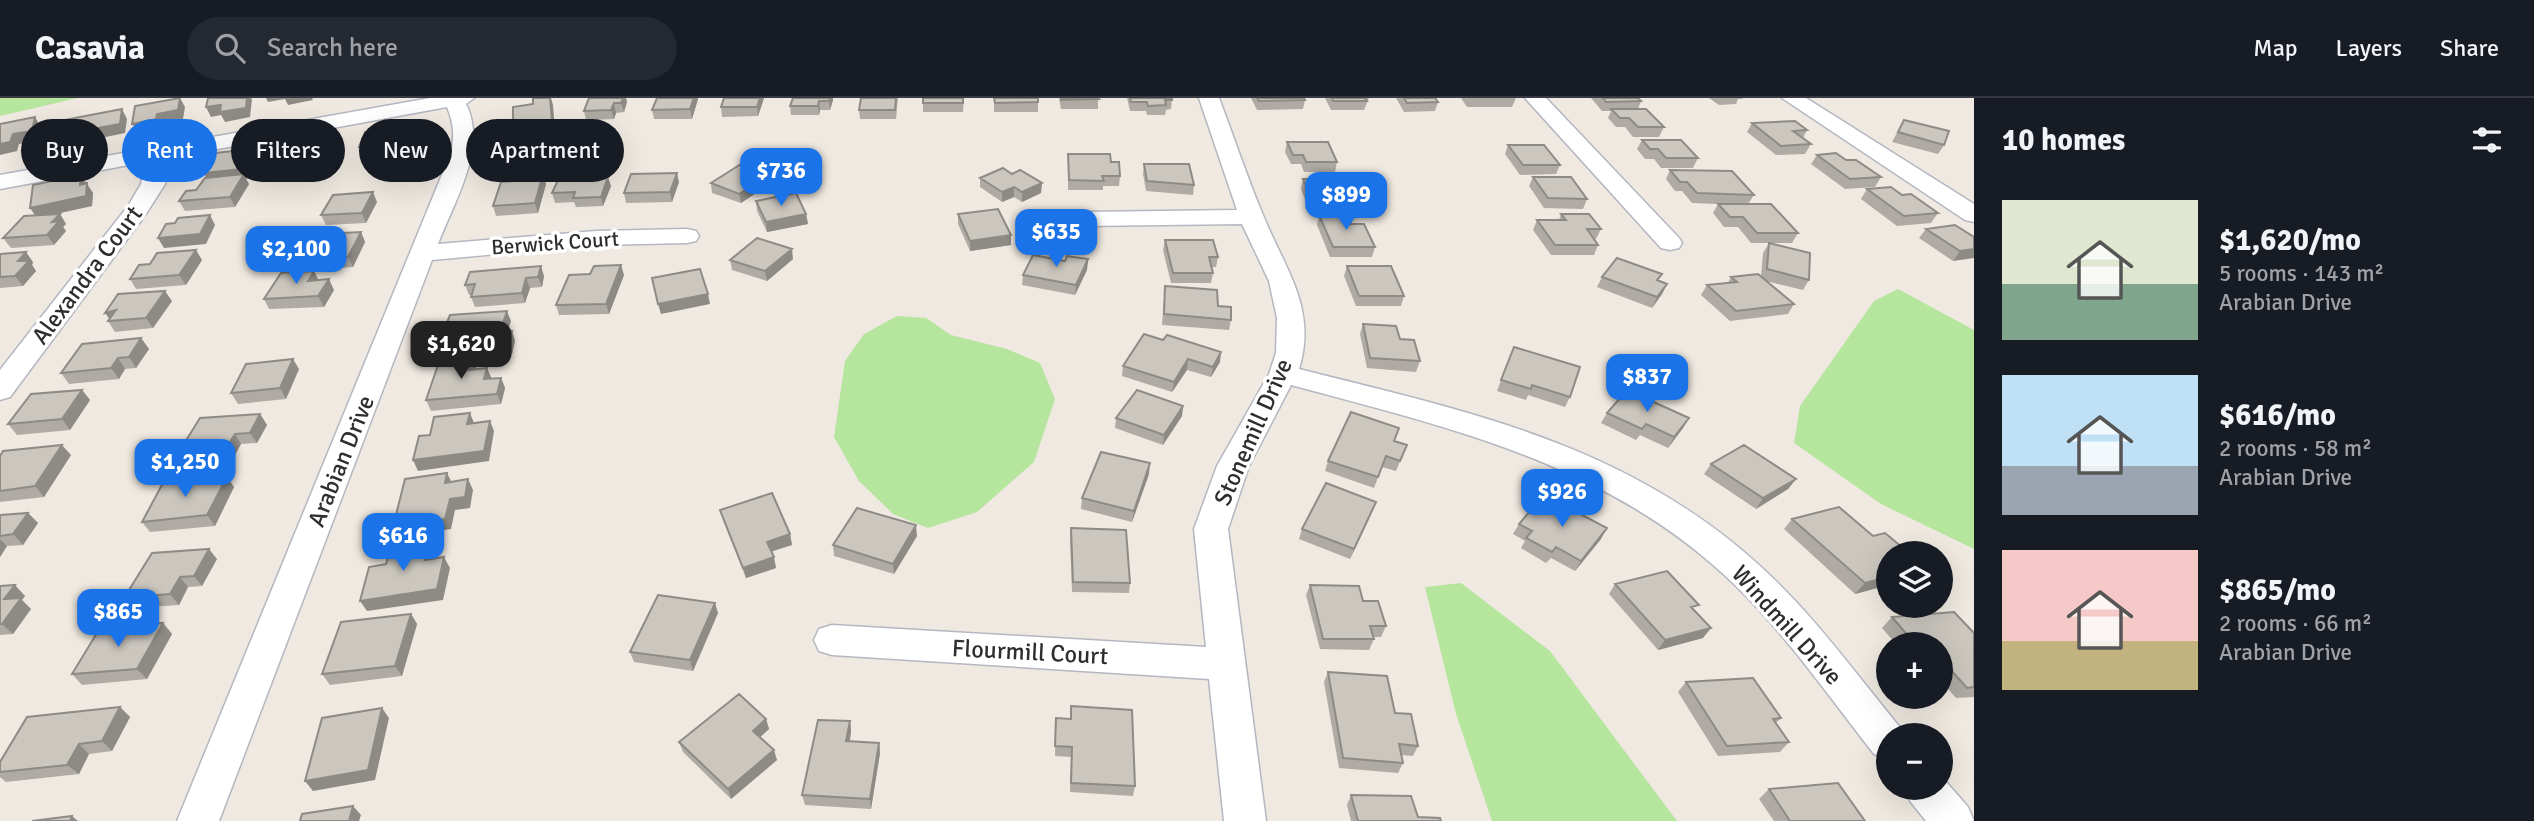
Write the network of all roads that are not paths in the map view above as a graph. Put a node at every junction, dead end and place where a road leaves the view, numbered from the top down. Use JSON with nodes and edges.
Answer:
{"nodes":[{"id":1,"x":1209,"y":98,"type":"edge"},
{"id":2,"x":1535,"y":98,"type":"edge"},
{"id":3,"x":1792,"y":98,"type":"edge"},
{"id":4,"x":459,"y":99,"type":"edge"},
{"id":5,"x":217,"y":143,"type":"edge"},
{"id":6,"x":122,"y":160,"type":"edge"},
{"id":7,"x":0,"y":182,"type":"edge"},
{"id":8,"x":153,"y":182,"type":"edge"},
{"id":9,"x":1974,"y":196,"type":"edge"},
{"id":10,"x":1948,"y":199,"type":"junction"},
{"id":11,"x":1974,"y":215,"type":"edge"},
{"id":12,"x":1251,"y":218,"type":"junction"},
{"id":13,"x":1085,"y":219,"type":"dead end"},
{"id":14,"x":687,"y":236,"type":"dead end"},
{"id":15,"x":1670,"y":243,"type":"dead end"},
{"id":16,"x":423,"y":253,"type":"junction"},
{"id":17,"x":1283,"y":374,"type":"junction"},
{"id":18,"x":0,"y":390,"type":"edge"},
{"id":19,"x":832,"y":640,"type":"dead end"},
{"id":20,"x":1227,"y":664,"type":"junction"},
{"id":21,"x":1876,"y":727,"type":"edge"},
{"id":22,"x":1935,"y":800,"type":"edge"},
{"id":23,"x":198,"y":821,"type":"edge"},
{"id":24,"x":1245,"y":821,"type":"edge"},
{"id":25,"x":1953,"y":821,"type":"edge"}],
"edges":[{"from":1,"to":12,"type":"street","name":"Stonemill Drive"},
{"from":2,"to":15,"type":"street"},
{"from":3,"to":10,"type":"street"},
{"from":4,"to":5,"type":"street"},
{"from":4,"to":16,"type":"street","name":"Arabian Drive"},
{"from":6,"to":7,"type":"street"},
{"from":8,"to":18,"type":"street","name":"Alexandra Court"},
{"from":9,"to":10,"type":"street"},
{"from":10,"to":11,"type":"street"},
{"from":12,"to":13,"type":"street"},
{"from":12,"to":17,"type":"street","name":"Stonemill Drive"},
{"from":14,"to":16,"type":"street","name":"Berwick Court"},
{"from":16,"to":23,"type":"street","name":"Arabian Drive"},
{"from":17,"to":20,"type":"street","name":"Stonemill Drive"},
{"from":17,"to":21,"type":"street","name":"Windmill Drive"},
{"from":19,"to":20,"type":"street","name":"Flourmill Court"},
{"from":20,"to":24,"type":"street","name":"Stonemill Drive"},
{"from":22,"to":25,"type":"street"}]}
